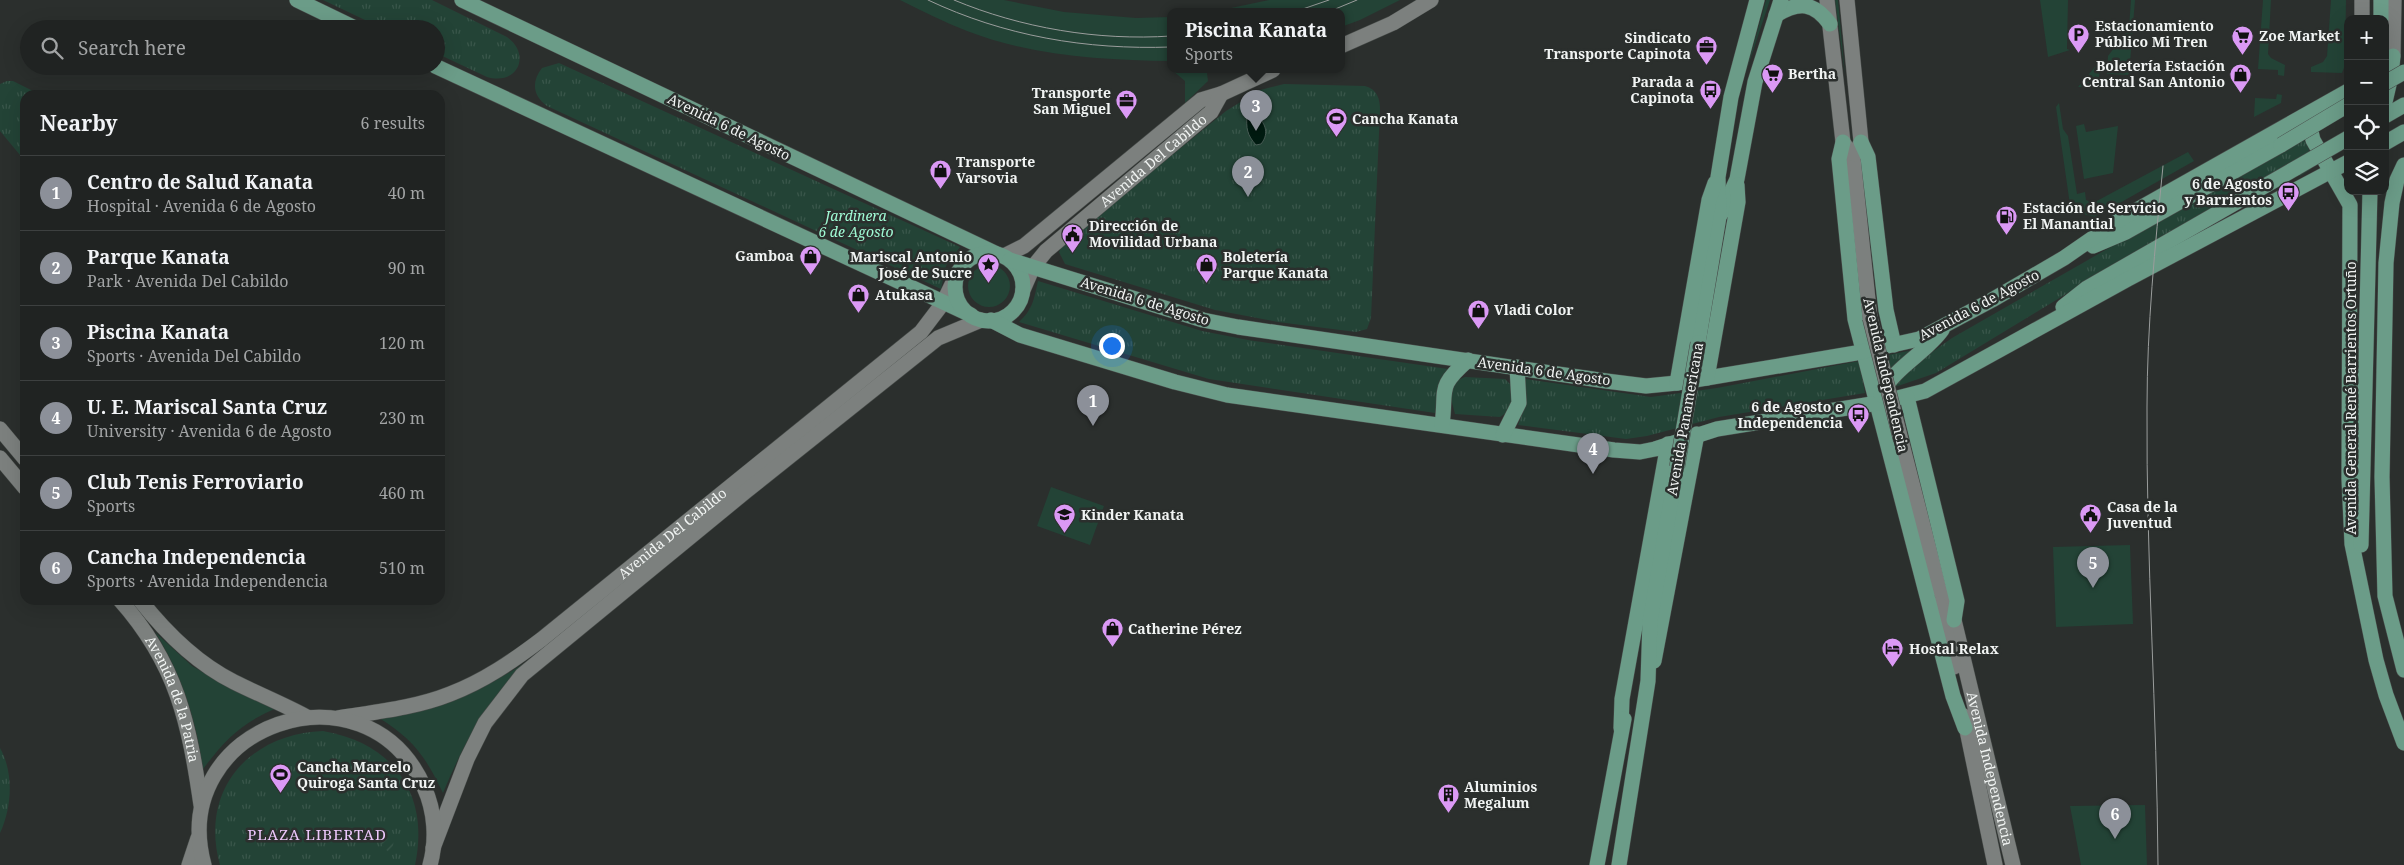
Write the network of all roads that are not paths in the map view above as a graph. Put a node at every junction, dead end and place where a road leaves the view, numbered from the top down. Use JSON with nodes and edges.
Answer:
{"nodes":[{"id":1,"x":296,"y":0,"type":"edge"},
{"id":2,"x":462,"y":0,"type":"edge"},
{"id":3,"x":1431,"y":0,"type":"edge"},
{"id":4,"x":1757,"y":0,"type":"edge"},
{"id":5,"x":1781,"y":0,"type":"edge"},
{"id":6,"x":1827,"y":0,"type":"edge"},
{"id":7,"x":1847,"y":0,"type":"edge"},
{"id":8,"x":2362,"y":0,"type":"edge"},
{"id":9,"x":2374,"y":0,"type":"edge"},
{"id":10,"x":2381,"y":0,"type":"edge"},
{"id":11,"x":2394,"y":0,"type":"edge"},
{"id":12,"x":1776,"y":15,"type":"junction"},
{"id":13,"x":2362,"y":15,"type":"edge"},
{"id":14,"x":2374,"y":15,"type":"edge"},
{"id":15,"x":2381,"y":15,"type":"edge"},
{"id":16,"x":338,"y":20,"type":"edge"},
{"id":17,"x":1830,"y":24,"type":"junction"},
{"id":18,"x":1345,"y":44,"type":"edge"},
{"id":19,"x":2394,"y":56,"type":"edge"},
{"id":20,"x":445,"y":71,"type":"edge"},
{"id":21,"x":2404,"y":72,"type":"edge"},
{"id":22,"x":1266,"y":73,"type":"edge"},
{"id":23,"x":2389,"y":81,"type":"edge"},
{"id":24,"x":2389,"y":85,"type":"edge"},
{"id":25,"x":2344,"y":92,"type":"edge"},
{"id":26,"x":1221,"y":94,"type":"junction"},
{"id":27,"x":2404,"y":105,"type":"edge"},
{"id":28,"x":2344,"y":107,"type":"edge"},
{"id":29,"x":2307,"y":114,"type":"junction"},
{"id":30,"x":2389,"y":114,"type":"edge"},
{"id":31,"x":2404,"y":132,"type":"edge"},
{"id":32,"x":2344,"y":140,"type":"edge"},
{"id":33,"x":2389,"y":141,"type":"edge"},
{"id":34,"x":1843,"y":142,"type":"junction"},
{"id":35,"x":1861,"y":142,"type":"junction"},
{"id":36,"x":1853,"y":158,"type":"junction"},
{"id":37,"x":2344,"y":160,"type":"edge"},
{"id":38,"x":2344,"y":164,"type":"edge"},
{"id":39,"x":2404,"y":166,"type":"edge"},
{"id":40,"x":2332,"y":171,"type":"junction"},
{"id":41,"x":1718,"y":177,"type":"junction"},
{"id":42,"x":1737,"y":180,"type":"junction"},
{"id":43,"x":2370,"y":195,"type":"edge"},
{"id":44,"x":2376,"y":195,"type":"edge"},
{"id":45,"x":1719,"y":217,"type":"junction"},
{"id":46,"x":1003,"y":257,"type":"junction"},
{"id":47,"x":2064,"y":258,"type":"junction"},
{"id":48,"x":1033,"y":267,"type":"junction"},
{"id":49,"x":958,"y":272,"type":"junction"},
{"id":50,"x":1023,"y":290,"type":"junction"},
{"id":51,"x":944,"y":302,"type":"junction"},
{"id":52,"x":981,"y":318,"type":"junction"},
{"id":53,"x":1946,"y":326,"type":"junction"},
{"id":54,"x":2035,"y":330,"type":"junction"},
{"id":55,"x":1894,"y":345,"type":"junction"},
{"id":56,"x":1864,"y":351,"type":"junction"},
{"id":57,"x":1468,"y":360,"type":"junction"},
{"id":58,"x":2369,"y":360,"type":"junction"},
{"id":59,"x":1517,"y":367,"type":"junction"},
{"id":60,"x":1707,"y":378,"type":"junction"},
{"id":61,"x":1676,"y":383,"type":"junction"},
{"id":62,"x":1907,"y":397,"type":"junction"},
{"id":63,"x":1878,"y":403,"type":"junction"},
{"id":64,"x":1442,"y":425,"type":"junction"},
{"id":65,"x":0,"y":429,"type":"edge"},
{"id":66,"x":1503,"y":434,"type":"junction"},
{"id":67,"x":1697,"y":434,"type":"junction"},
{"id":68,"x":1668,"y":444,"type":"junction"},
{"id":69,"x":20,"y":453,"type":"edge"},
{"id":70,"x":0,"y":458,"type":"edge"},
{"id":71,"x":20,"y":482,"type":"edge"},
{"id":72,"x":1939,"y":588,"type":"junction"},
{"id":73,"x":2385,"y":596,"type":"junction"},
{"id":74,"x":2363,"y":599,"type":"junction"},
{"id":75,"x":124,"y":605,"type":"edge"},
{"id":76,"x":144,"y":605,"type":"edge"},
{"id":77,"x":1954,"y":620,"type":"junction"},
{"id":78,"x":1650,"y":621,"type":"junction"},
{"id":79,"x":2404,"y":670,"type":"edge"},
{"id":80,"x":1648,"y":681,"type":"junction"},
{"id":81,"x":307,"y":717,"type":"junction"},
{"id":82,"x":338,"y":718,"type":"junction"},
{"id":83,"x":1621,"y":728,"type":"junction"},
{"id":84,"x":1965,"y":728,"type":"junction"},
{"id":85,"x":2404,"y":743,"type":"edge"},
{"id":86,"x":202,"y":809,"type":"junction"},
{"id":87,"x":199,"y":834,"type":"junction"},
{"id":88,"x":432,"y":859,"type":"edge"},
{"id":89,"x":188,"y":865,"type":"edge"},
{"id":90,"x":204,"y":865,"type":"edge"},
{"id":91,"x":1598,"y":865,"type":"edge"},
{"id":92,"x":1619,"y":865,"type":"edge"},
{"id":93,"x":1995,"y":865,"type":"edge"},
{"id":94,"x":2013,"y":865,"type":"edge"}],
"edges":[{"from":1,"to":16,"type":"main road"},
{"from":2,"to":46,"type":"main road","name":"Avenida 6 de Agosto"},
{"from":3,"to":18,"type":"main road"},
{"from":4,"to":41,"type":"main road","name":"Avenida Panamericana"},
{"from":5,"to":12,"type":"main road","name":"Avenida Panamericana"},
{"from":6,"to":17,"type":"main road","name":"Avenida Independencia"},
{"from":7,"to":35,"type":"main road"},
{"from":8,"to":13,"type":"main road"},
{"from":9,"to":14,"type":"main road"},
{"from":10,"to":15,"type":"main road"},
{"from":11,"to":19,"type":"main road"},
{"from":12,"to":17,"type":"main road"},
{"from":12,"to":42,"type":"main road","name":"Avenida Panamericana"},
{"from":17,"to":34,"type":"main road","name":"Avenida Independencia"},
{"from":19,"to":24,"type":"main road"},
{"from":20,"to":51,"type":"main road"},
{"from":21,"to":23,"type":"main road","bridge":true},
{"from":22,"to":26,"type":"main road","name":"Avenida Del Cabildo"},
{"from":25,"to":29,"type":"main road","name":"Avenida 6 de Agosto"},
{"from":26,"to":46,"type":"main road","name":"Avenida Del Cabildo"},
{"from":26,"to":48,"type":"main road","name":"Avenida Del Cabildo"},
{"from":27,"to":30,"type":"main road"},
{"from":28,"to":47,"type":"main road","name":"Avenida 6 de Agosto","bridge":true},
{"from":29,"to":40,"type":"main road","name":"Avenida General René Barrientos Ortuño"},
{"from":29,"to":47,"type":"main road","name":"Avenida 6 de Agosto"},
{"from":31,"to":33,"type":"main road"},
{"from":32,"to":54,"type":"main road","bridge":true},
{"from":34,"to":36,"type":"main road","name":"Avenida Independencia"},
{"from":34,"to":56,"type":"main road"},
{"from":35,"to":36,"type":"main road"},
{"from":35,"to":55,"type":"main road"},
{"from":36,"to":72,"type":"main road","name":"Avenida Independencia","bridge":true},
{"from":37,"to":40,"type":"main road"},
{"from":38,"to":40,"type":"main road"},
{"from":39,"to":73,"type":"main road"},
{"from":40,"to":54,"type":"main road"},
{"from":40,"to":74,"type":"main road","name":"Avenida General René Barrientos Ortuño"},
{"from":41,"to":45,"type":"main road","name":"Avenida Panamericana"},
{"from":41,"to":61,"type":"main road"},
{"from":42,"to":45,"type":"main road","name":"Avenida Panamericana"},
{"from":42,"to":60,"type":"main road"},
{"from":43,"to":58,"type":"main road"},
{"from":44,"to":58,"type":"main road"},
{"from":45,"to":78,"type":"main road","name":"Avenida Panamericana","bridge":true},
{"from":46,"to":48,"type":"main road","name":"Avenida 6 de Agosto"},
{"from":46,"to":49,"type":"main road"},
{"from":46,"to":50,"type":"main road"},
{"from":47,"to":53,"type":"main road","name":"Avenida 6 de Agosto"},
{"from":48,"to":50,"type":"main road","name":"Avenida Del Cabildo"},
{"from":48,"to":57,"type":"main road","name":"Avenida 6 de Agosto"},
{"from":49,"to":51,"type":"main road","name":"Avenida Del Cabildo"},
{"from":49,"to":52,"type":"main road"},
{"from":50,"to":52,"type":"main road"},
{"from":51,"to":52,"type":"main road"},
{"from":51,"to":82,"type":"main road","name":"Avenida Del Cabildo"},
{"from":52,"to":64,"type":"main road"},
{"from":52,"to":88,"type":"main road","name":"Avenida Del Cabildo"},
{"from":53,"to":55,"type":"main road","name":"Avenida 6 de Agosto"},
{"from":53,"to":63,"type":"main road"},
{"from":54,"to":62,"type":"main road"},
{"from":55,"to":56,"type":"main road","name":"Avenida 6 de Agosto"},
{"from":56,"to":60,"type":"main road","name":"Avenida 6 de Agosto"},
{"from":56,"to":63,"type":"main road"},
{"from":57,"to":59,"type":"main road","name":"Avenida 6 de Agosto"},
{"from":57,"to":64,"type":"main road"},
{"from":58,"to":73,"type":"main road"},
{"from":58,"to":74,"type":"main road"},
{"from":59,"to":61,"type":"main road","name":"Avenida 6 de Agosto"},
{"from":59,"to":66,"type":"main road"},
{"from":60,"to":61,"type":"main road","name":"Avenida 6 de Agosto"},
{"from":62,"to":63,"type":"main road"},
{"from":62,"to":77,"type":"main road"},
{"from":63,"to":67,"type":"main road"},
{"from":63,"to":84,"type":"main road"},
{"from":64,"to":66,"type":"main road"},
{"from":65,"to":69,"type":"main road"},
{"from":66,"to":68,"type":"main road"},
{"from":67,"to":68,"type":"main road"},
{"from":67,"to":80,"type":"main road"},
{"from":68,"to":83,"type":"main road"},
{"from":70,"to":71,"type":"main road"},
{"from":72,"to":77,"type":"main road","name":"Avenida Independencia"},
{"from":72,"to":84,"type":"main road","name":"Avenida Independencia"},
{"from":73,"to":79,"type":"main road"},
{"from":74,"to":85,"type":"main road","name":"Avenida General René Barrientos Ortuño"},
{"from":75,"to":86,"type":"main road","name":"Avenida de la Patria"},
{"from":76,"to":81,"type":"main road","name":"Avenida de la Patria"},
{"from":77,"to":94,"type":"main road","name":"Avenida Independencia"},
{"from":78,"to":80,"type":"main road","name":"Avenida Panamericana"},
{"from":78,"to":83,"type":"main road","name":"Avenida Panamericana"},
{"from":80,"to":92,"type":"main road","name":"Avenida Panamericana"},
{"from":81,"to":82,"type":"main road"},
{"from":81,"to":86,"type":"main road"},
{"from":82,"to":88,"type":"main road"},
{"from":83,"to":91,"type":"main road","name":"Avenida Panamericana"},
{"from":84,"to":93,"type":"main road","name":"Avenida Independencia"},
{"from":86,"to":87,"type":"main road"},
{"from":87,"to":89,"type":"main road"},
{"from":87,"to":90,"type":"main road"}]}
